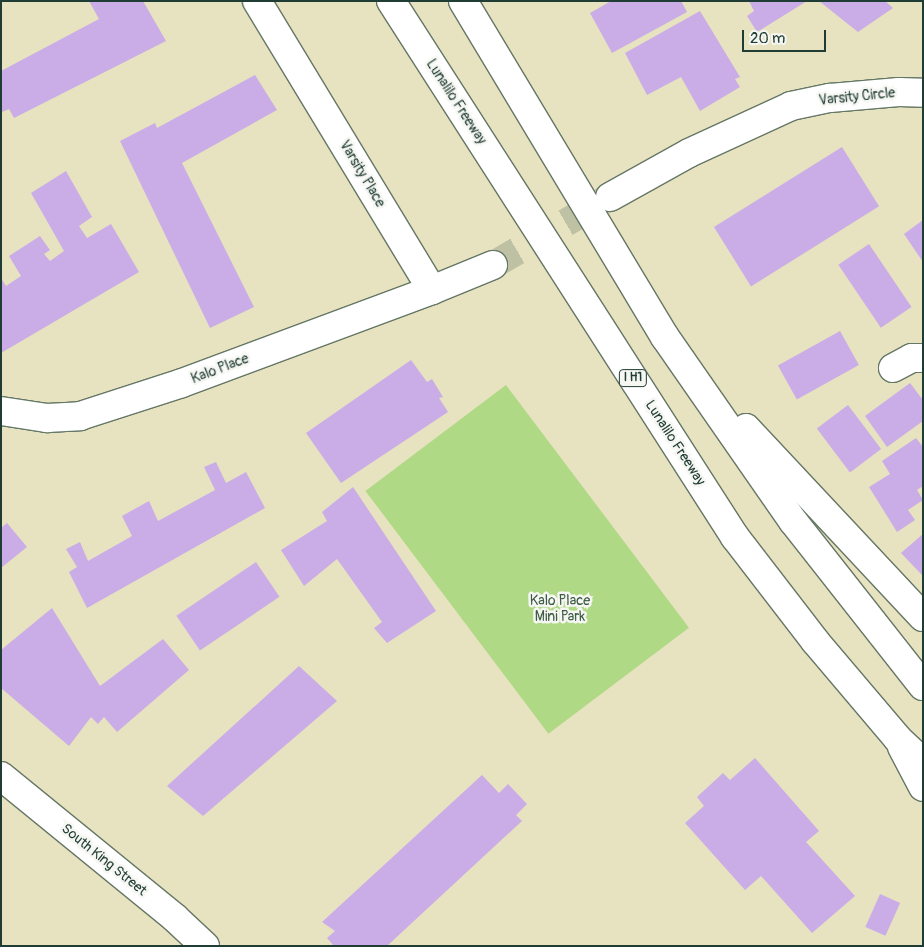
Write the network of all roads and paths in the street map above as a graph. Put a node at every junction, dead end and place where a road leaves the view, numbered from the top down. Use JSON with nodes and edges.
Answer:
{"nodes":[{"id":1,"x":257,"y":1,"type":"edge"},
{"id":2,"x":391,"y":1,"type":"edge"},
{"id":3,"x":463,"y":1,"type":"edge"},
{"id":4,"x":923,"y":93,"type":"edge"},
{"id":5,"x":610,"y":197,"type":"tunnel mouth"},
{"id":6,"x":493,"y":265,"type":"tunnel mouth"},
{"id":7,"x":432,"y":290,"type":"junction"},
{"id":8,"x":665,"y":337,"type":"junction"},
{"id":9,"x":923,"y":358,"type":"edge"},
{"id":10,"x":893,"y":368,"type":"dead end"},
{"id":11,"x":1,"y":411,"type":"edge"},
{"id":12,"x":923,"y":617,"type":"edge"},
{"id":13,"x":923,"y":686,"type":"edge"},
{"id":14,"x":898,"y":739,"type":"junction"},
{"id":15,"x":923,"y":762,"type":"edge"},
{"id":16,"x":1,"y":776,"type":"edge"},
{"id":17,"x":923,"y":787,"type":"edge"},
{"id":18,"x":206,"y":946,"type":"edge"}],
"edges":[{"from":1,"to":7,"type":"main road","name":"Varsity Place"},
{"from":2,"to":14,"type":"main road","name":"Lunalilo Freeway","number":"I H1"},
{"from":3,"to":8,"type":"main road"},
{"from":4,"to":5,"type":"main road","name":"Varsity Circle"},
{"from":6,"to":7,"type":"main road"},
{"from":7,"to":11,"type":"main road","name":"Kalo Place"},
{"from":8,"to":12,"type":"main road"},
{"from":8,"to":13,"type":"main road"},
{"from":9,"to":10,"type":"main road"},
{"from":14,"to":15,"type":"main road","name":"Lunalilo Freeway","number":"I H1"},
{"from":14,"to":17,"type":"main road"},
{"from":16,"to":18,"type":"main road","name":"South King Street"}]}
